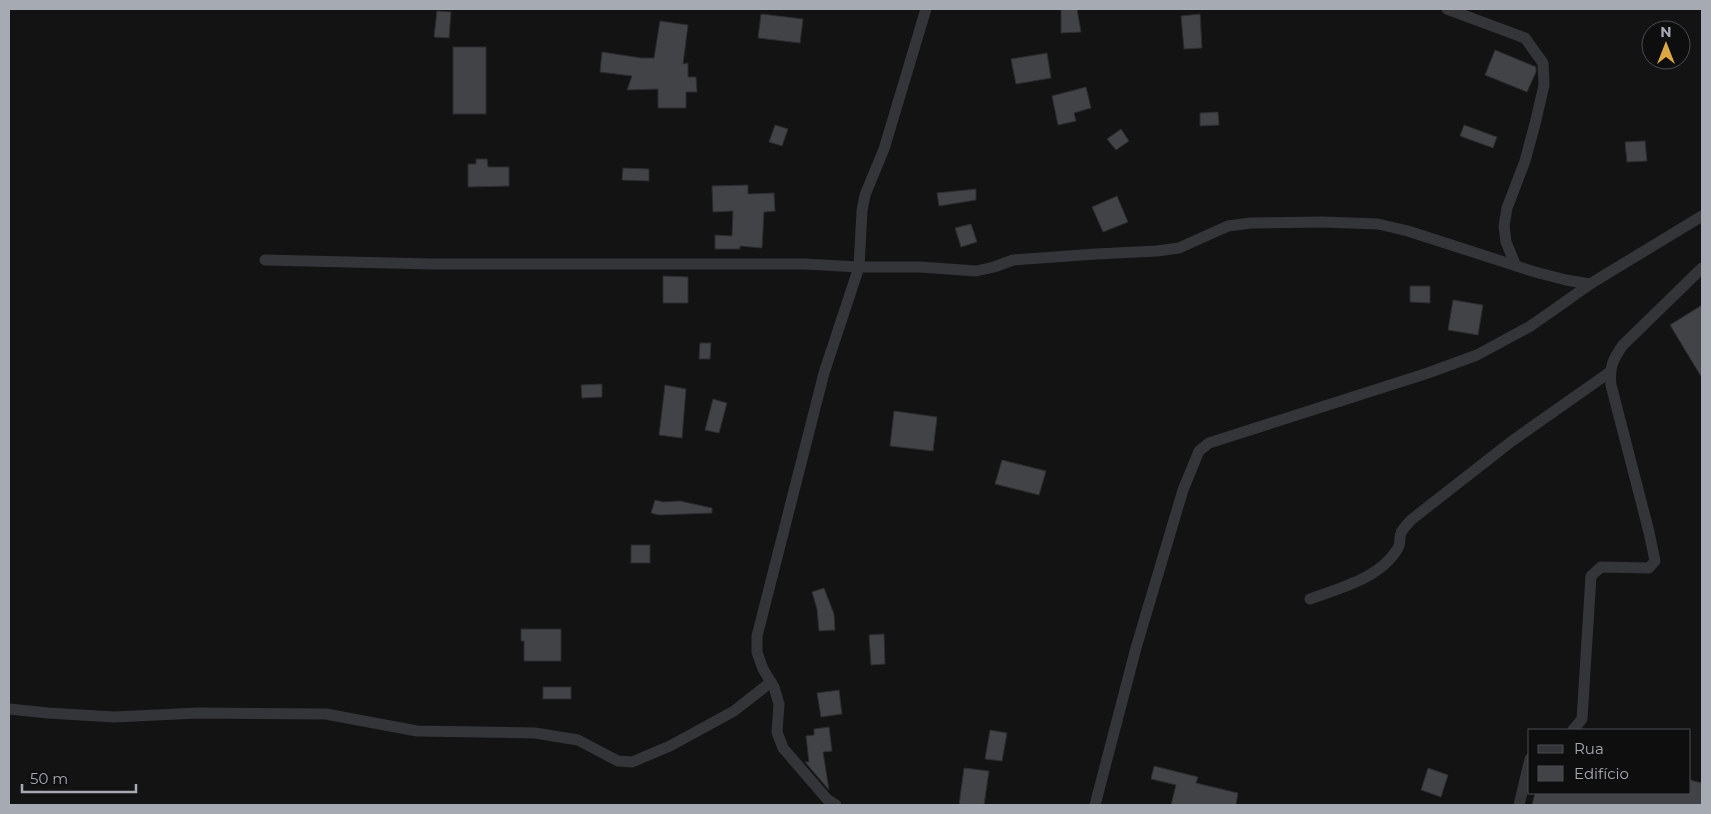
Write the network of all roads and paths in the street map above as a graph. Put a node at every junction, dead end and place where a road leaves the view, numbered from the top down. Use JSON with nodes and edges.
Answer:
{"nodes":[{"id":1,"x":926,"y":9,"type":"edge"},
{"id":2,"x":1447,"y":9,"type":"edge"},
{"id":3,"x":1702,"y":216,"type":"edge"},
{"id":4,"x":264,"y":260,"type":"dead end"},
{"id":5,"x":1516,"y":266,"type":"junction"},
{"id":6,"x":859,"y":267,"type":"junction"},
{"id":7,"x":1702,"y":268,"type":"edge"},
{"id":8,"x":1590,"y":284,"type":"junction"},
{"id":9,"x":1610,"y":372,"type":"junction"},
{"id":10,"x":1310,"y":599,"type":"dead end"},
{"id":11,"x":771,"y":682,"type":"junction"},
{"id":12,"x":9,"y":709,"type":"edge"},
{"id":13,"x":1574,"y":729,"type":"edge"},
{"id":14,"x":1528,"y":767,"type":"edge"},
{"id":15,"x":836,"y":805,"type":"edge"},
{"id":16,"x":1095,"y":805,"type":"edge"},
{"id":17,"x":1519,"y":805,"type":"edge"}],
"edges":[{"from":1,"to":6,"type":"street"},
{"from":2,"to":5,"type":"street"},
{"from":3,"to":8,"type":"street"},
{"from":4,"to":6,"type":"street"},
{"from":5,"to":6,"type":"street"},
{"from":5,"to":8,"type":"street"},
{"from":6,"to":11,"type":"street"},
{"from":7,"to":9,"type":"street"},
{"from":8,"to":16,"type":"street"},
{"from":9,"to":10,"type":"street"},
{"from":9,"to":13,"type":"street"},
{"from":11,"to":12,"type":"street"},
{"from":11,"to":15,"type":"street"},
{"from":14,"to":17,"type":"street"}]}
